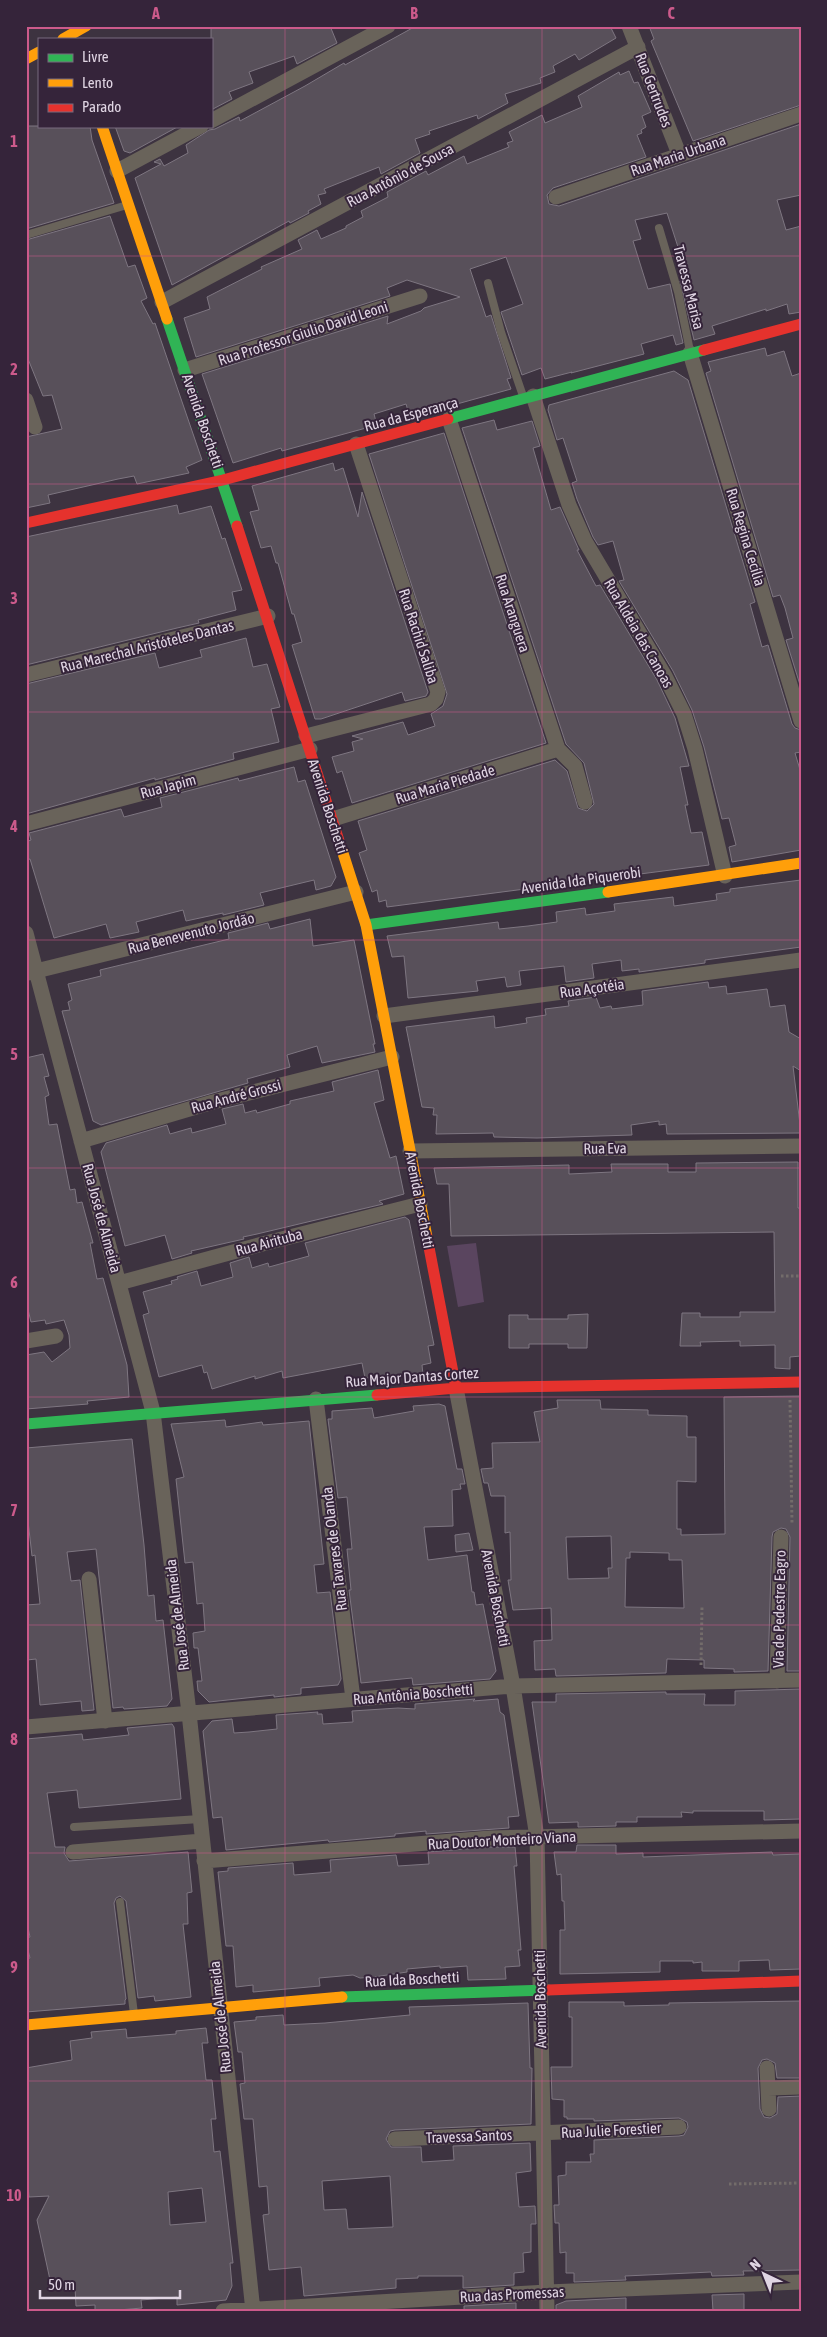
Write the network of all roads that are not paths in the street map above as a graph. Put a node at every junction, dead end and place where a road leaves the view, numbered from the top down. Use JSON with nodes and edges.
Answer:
{"nodes":[{"id":1,"x":86,"y":26,"type":"edge"},
{"id":2,"x":388,"y":26,"type":"edge"},
{"id":3,"x":630,"y":26,"type":"edge"},
{"id":4,"x":69,"y":35,"type":"edge"},
{"id":5,"x":638,"y":48,"type":"junction"},
{"id":6,"x":38,"y":53,"type":"edge"},
{"id":7,"x":26,"y":59,"type":"edge"},
{"id":8,"x":801,"y":114,"type":"edge"},
{"id":9,"x":212,"y":120,"type":"edge"},
{"id":10,"x":103,"y":128,"type":"edge"},
{"id":11,"x":198,"y":128,"type":"edge"},
{"id":12,"x":679,"y":154,"type":"junction"},
{"id":13,"x":117,"y":171,"type":"junction"},
{"id":14,"x":556,"y":197,"type":"dead end"},
{"id":15,"x":129,"y":204,"type":"junction"},
{"id":16,"x":659,"y":228,"type":"dead end"},
{"id":17,"x":26,"y":235,"type":"edge"},
{"id":18,"x":488,"y":283,"type":"dead end"},
{"id":19,"x":420,"y":296,"type":"dead end"},
{"id":20,"x":162,"y":302,"type":"junction"},
{"id":21,"x":801,"y":324,"type":"edge"},
{"id":22,"x":690,"y":353,"type":"junction"},
{"id":23,"x":185,"y":370,"type":"junction"},
{"id":24,"x":529,"y":397,"type":"junction"},
{"id":25,"x":26,"y":400,"type":"edge"},
{"id":26,"x":449,"y":419,"type":"junction"},
{"id":27,"x":35,"y":427,"type":"dead end"},
{"id":28,"x":356,"y":444,"type":"junction"},
{"id":29,"x":223,"y":480,"type":"junction"},
{"id":30,"x":26,"y":522,"type":"edge"},
{"id":31,"x":268,"y":616,"type":"junction"},
{"id":32,"x":26,"y":675,"type":"edge"},
{"id":33,"x":801,"y":721,"type":"edge"},
{"id":34,"x":308,"y":742,"type":"junction"},
{"id":35,"x":558,"y":749,"type":"junction"},
{"id":36,"x":585,"y":802,"type":"dead end"},
{"id":37,"x":333,"y":819,"type":"junction"},
{"id":38,"x":26,"y":824,"type":"edge"},
{"id":39,"x":801,"y":864,"type":"edge"},
{"id":40,"x":725,"y":876,"type":"junction"},
{"id":41,"x":356,"y":892,"type":"junction"},
{"id":42,"x":366,"y":925,"type":"junction"},
{"id":43,"x":26,"y":932,"type":"edge"},
{"id":44,"x":801,"y":960,"type":"edge"},
{"id":45,"x":31,"y":973,"type":"edge"},
{"id":46,"x":384,"y":1016,"type":"junction"},
{"id":47,"x":392,"y":1057,"type":"junction"},
{"id":48,"x":82,"y":1141,"type":"junction"},
{"id":49,"x":801,"y":1146,"type":"edge"},
{"id":50,"x":410,"y":1150,"type":"junction"},
{"id":51,"x":420,"y":1204,"type":"junction"},
{"id":52,"x":119,"y":1283,"type":"junction"},
{"id":53,"x":56,"y":1336,"type":"dead end"},
{"id":54,"x":26,"y":1341,"type":"edge"},
{"id":55,"x":796,"y":1382,"type":"edge"},
{"id":56,"x":456,"y":1388,"type":"junction"},
{"id":57,"x":316,"y":1399,"type":"junction"},
{"id":58,"x":154,"y":1412,"type":"junction"},
{"id":59,"x":26,"y":1424,"type":"edge"},
{"id":60,"x":786,"y":1534,"type":"road end"},
{"id":61,"x":89,"y":1579,"type":"dead end"},
{"id":62,"x":801,"y":1680,"type":"edge"},
{"id":63,"x":777,"y":1681,"type":"junction"},
{"id":64,"x":513,"y":1686,"type":"junction"},
{"id":65,"x":353,"y":1699,"type":"junction"},
{"id":66,"x":189,"y":1713,"type":"junction"},
{"id":67,"x":105,"y":1720,"type":"junction"},
{"id":68,"x":26,"y":1727,"type":"edge"},
{"id":69,"x":200,"y":1819,"type":"junction"},
{"id":70,"x":74,"y":1827,"type":"dead end"},
{"id":71,"x":801,"y":1831,"type":"edge"},
{"id":72,"x":537,"y":1837,"type":"junction"},
{"id":73,"x":202,"y":1841,"type":"junction"},
{"id":74,"x":73,"y":1852,"type":"dead end"},
{"id":75,"x":204,"y":1861,"type":"junction"},
{"id":76,"x":120,"y":1902,"type":"dead end"},
{"id":77,"x":801,"y":1980,"type":"edge"},
{"id":78,"x":540,"y":1989,"type":"junction"},
{"id":79,"x":219,"y":2008,"type":"junction"},
{"id":80,"x":134,"y":2015,"type":"junction"},
{"id":81,"x":26,"y":2024,"type":"edge"},
{"id":82,"x":767,"y":2068,"type":"dead end"},
{"id":83,"x":801,"y":2087,"type":"edge"},
{"id":84,"x":768,"y":2088,"type":"junction"},
{"id":85,"x":769,"y":2109,"type":"dead end"},
{"id":86,"x":679,"y":2127,"type":"dead end"},
{"id":87,"x":544,"y":2133,"type":"junction"},
{"id":88,"x":395,"y":2139,"type":"dead end"},
{"id":89,"x":801,"y":2282,"type":"edge"},
{"id":90,"x":547,"y":2292,"type":"junction"},
{"id":91,"x":252,"y":2309,"type":"edge"},
{"id":92,"x":223,"y":2311,"type":"edge"},
{"id":93,"x":548,"y":2311,"type":"edge"}],
"edges":[{"from":1,"to":4,"type":"street"},
{"from":2,"to":9,"type":"street"},
{"from":3,"to":5,"type":"street","name":"Rua Gertrudes"},
{"from":5,"to":12,"type":"street","name":"Rua Gertrudes"},
{"from":5,"to":20,"type":"street","name":"Rua Antônio de Sousa"},
{"from":6,"to":7,"type":"street"},
{"from":8,"to":12,"type":"street","name":"Rua Maria Urbana"},
{"from":10,"to":13,"type":"street","name":"Avenida Boschetti"},
{"from":11,"to":13,"type":"street"},
{"from":12,"to":14,"type":"street","name":"Rua Maria Urbana"},
{"from":13,"to":15,"type":"street","name":"Avenida Boschetti"},
{"from":15,"to":17,"type":"lane"},
{"from":15,"to":20,"type":"street","name":"Avenida Boschetti"},
{"from":16,"to":22,"type":"lane","name":"Travessa Marisa"},
{"from":18,"to":24,"type":"lane"},
{"from":19,"to":23,"type":"street","name":"Rua Professor Giulio David Leoni"},
{"from":20,"to":23,"type":"street","name":"Avenida Boschetti"},
{"from":21,"to":22,"type":"street","name":"Rua da Esperança"},
{"from":22,"to":24,"type":"street","name":"Rua da Esperança"},
{"from":22,"to":33,"type":"street","name":"Rua Regina Cecília"},
{"from":23,"to":29,"type":"street","name":"Avenida Boschetti"},
{"from":24,"to":26,"type":"street","name":"Rua da Esperança"},
{"from":24,"to":40,"type":"street","name":"Rua Aldeia das Canoas"},
{"from":25,"to":27,"type":"street"},
{"from":26,"to":28,"type":"street","name":"Rua da Esperança"},
{"from":26,"to":35,"type":"street","name":"Rua Aranguera"},
{"from":28,"to":29,"type":"street","name":"Rua da Esperança"},
{"from":28,"to":34,"type":"street","name":"Rua Rachid Saliba"},
{"from":29,"to":30,"type":"street","name":"Rua da Esperança"},
{"from":29,"to":31,"type":"street","name":"Avenida Boschetti"},
{"from":31,"to":32,"type":"street","name":"Rua Marechal Aristóteles Dantas"},
{"from":31,"to":34,"type":"street","name":"Avenida Boschetti"},
{"from":34,"to":37,"type":"street","name":"Avenida Boschetti"},
{"from":34,"to":38,"type":"street","name":"Rua Japim"},
{"from":35,"to":36,"type":"street","name":"Rua Aranguera"},
{"from":35,"to":37,"type":"street","name":"Rua Maria Piedade"},
{"from":37,"to":41,"type":"street","name":"Avenida Boschetti"},
{"from":39,"to":40,"type":"street","name":"Avenida Ida Piquerobi"},
{"from":40,"to":42,"type":"street","name":"Avenida Ida Piquerobi"},
{"from":41,"to":42,"type":"street","name":"Avenida Boschetti"},
{"from":41,"to":45,"type":"street","name":"Rua Benevenuto Jordão"},
{"from":42,"to":46,"type":"street","name":"Avenida Boschetti"},
{"from":43,"to":45,"type":"street","name":"Rua José de Almeida"},
{"from":44,"to":46,"type":"street","name":"Rua Açotéia"},
{"from":45,"to":48,"type":"street","name":"Rua José de Almeida"},
{"from":46,"to":47,"type":"street","name":"Avenida Boschetti"},
{"from":47,"to":48,"type":"street","name":"Rua André Grossi"},
{"from":47,"to":50,"type":"street","name":"Avenida Boschetti"},
{"from":48,"to":52,"type":"street","name":"Rua José de Almeida"},
{"from":49,"to":50,"type":"street","name":"Rua Eva"},
{"from":50,"to":51,"type":"street","name":"Avenida Boschetti"},
{"from":51,"to":52,"type":"street","name":"Rua Airituba"},
{"from":51,"to":56,"type":"street","name":"Avenida Boschetti"},
{"from":52,"to":58,"type":"street","name":"Rua José de Almeida"},
{"from":53,"to":54,"type":"street"},
{"from":55,"to":56,"type":"street","name":"Rua Major Dantas Cortez"},
{"from":56,"to":57,"type":"street","name":"Rua Major Dantas Cortez"},
{"from":56,"to":64,"type":"street","name":"Avenida Boschetti"},
{"from":57,"to":58,"type":"street","name":"Rua Major Dantas Cortez"},
{"from":57,"to":65,"type":"street","name":"Rua Tavares de Olanda"},
{"from":58,"to":59,"type":"street","name":"Rua Major Dantas Cortez"},
{"from":58,"to":66,"type":"street","name":"Rua José de Almeida"},
{"from":60,"to":63,"type":"street","name":"Via de Pedestre Eagro"},
{"from":61,"to":67,"type":"street"},
{"from":62,"to":63,"type":"street","name":"Rua Antônia Boschetti"},
{"from":63,"to":64,"type":"street","name":"Rua Antônia Boschetti"},
{"from":64,"to":65,"type":"street","name":"Rua Antônia Boschetti"},
{"from":64,"to":72,"type":"street","name":"Avenida Boschetti"},
{"from":65,"to":66,"type":"street","name":"Rua Antônia Boschetti"},
{"from":66,"to":67,"type":"street","name":"Rua Antônia Boschetti"},
{"from":66,"to":69,"type":"street","name":"Rua José de Almeida"},
{"from":67,"to":68,"type":"street","name":"Rua Antônia Boschetti"},
{"from":69,"to":70,"type":"lane"},
{"from":69,"to":73,"type":"street","name":"Rua José de Almeida"},
{"from":71,"to":72,"type":"street","name":"Rua Doutor Monteiro Viana"},
{"from":72,"to":75,"type":"street","name":"Rua Doutor Monteiro Viana"},
{"from":72,"to":78,"type":"street","name":"Avenida Boschetti"},
{"from":73,"to":74,"type":"street"},
{"from":73,"to":75,"type":"street","name":"Rua José de Almeida"},
{"from":75,"to":79,"type":"street","name":"Rua José de Almeida"},
{"from":76,"to":80,"type":"lane"},
{"from":77,"to":78,"type":"street","name":"Rua Ida Boschetti"},
{"from":78,"to":79,"type":"street","name":"Rua Ida Boschetti"},
{"from":78,"to":87,"type":"street","name":"Avenida Boschetti"},
{"from":79,"to":80,"type":"street","name":"Rua Ida Boschetti"},
{"from":79,"to":91,"type":"street","name":"Rua José de Almeida"},
{"from":80,"to":81,"type":"street","name":"Rua Ida Boschetti"},
{"from":82,"to":84,"type":"street"},
{"from":83,"to":84,"type":"street"},
{"from":84,"to":85,"type":"street"},
{"from":86,"to":87,"type":"street","name":"Rua Julie Forestier"},
{"from":87,"to":88,"type":"street","name":"Travessa Santos"},
{"from":87,"to":90,"type":"street","name":"Avenida Boschetti"},
{"from":89,"to":90,"type":"street","name":"Rua das Promessas"},
{"from":90,"to":91,"type":"street","name":"Rua das Promessas"},
{"from":90,"to":93,"type":"street","name":"Avenida Boschetti"},
{"from":91,"to":92,"type":"street","name":"Rua das Promessas"}]}
